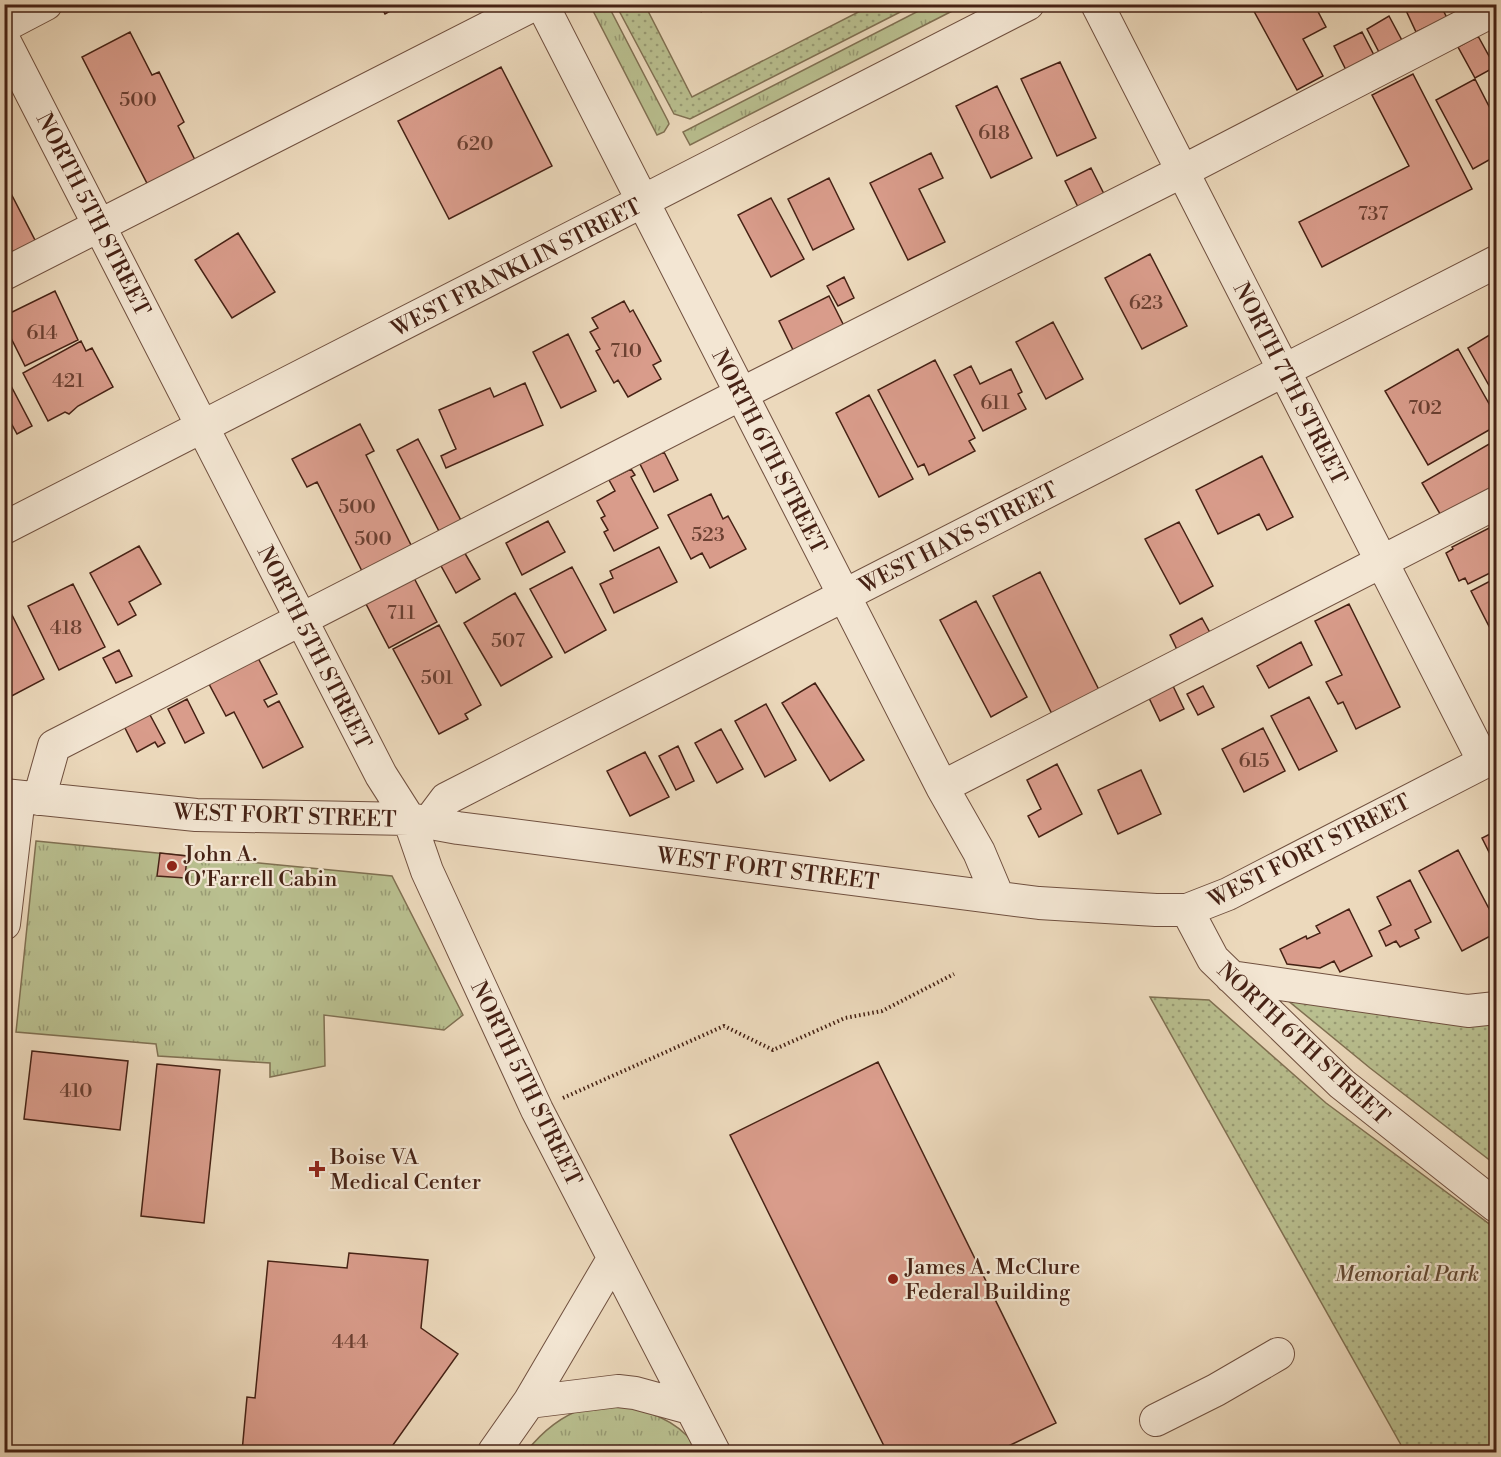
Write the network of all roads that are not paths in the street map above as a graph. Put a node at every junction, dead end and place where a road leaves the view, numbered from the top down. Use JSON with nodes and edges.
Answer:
{"nodes":[{"id":1,"x":46,"y":4,"type":"edge"},
{"id":2,"x":535,"y":4,"type":"edge"},
{"id":3,"x":542,"y":4,"type":"edge"},
{"id":4,"x":1028,"y":4,"type":"edge"},
{"id":5,"x":1097,"y":4,"type":"edge"},
{"id":6,"x":1497,"y":9,"type":"edge"},
{"id":7,"x":4,"y":26,"type":"edge"},
{"id":8,"x":4,"y":40,"type":"edge"},
{"id":9,"x":1183,"y":171,"type":"junction"},
{"id":10,"x":643,"y":202,"type":"junction"},
{"id":11,"x":99,"y":225,"type":"junction"},
{"id":12,"x":1497,"y":262,"type":"edge"},
{"id":13,"x":4,"y":273,"type":"edge"},
{"id":14,"x":1284,"y":370,"type":"junction"},
{"id":15,"x":741,"y":394,"type":"junction"},
{"id":16,"x":202,"y":427,"type":"junction"},
{"id":17,"x":1497,"y":503,"type":"edge"},
{"id":18,"x":4,"y":528,"type":"edge"},
{"id":19,"x":1382,"y":562,"type":"junction"},
{"id":20,"x":844,"y":596,"type":"junction"},
{"id":21,"x":301,"y":620,"type":"junction"},
{"id":22,"x":1490,"y":759,"type":"edge"},
{"id":23,"x":942,"y":787,"type":"junction"},
{"id":24,"x":21,"y":797,"type":"edge"},
{"id":25,"x":418,"y":821,"type":"junction"},
{"id":26,"x":998,"y":897,"type":"junction"},
{"id":27,"x":1187,"y":910,"type":"junction"},
{"id":28,"x":4,"y":924,"type":"edge"},
{"id":29,"x":1231,"y":977,"type":"junction"},
{"id":30,"x":1497,"y":1008,"type":"edge"},
{"id":31,"x":1497,"y":1206,"type":"edge"},
{"id":32,"x":613,"y":1259,"type":"junction"},
{"id":33,"x":1278,"y":1354,"type":"dead end"},
{"id":34,"x":529,"y":1402,"type":"junction"},
{"id":35,"x":690,"y":1408,"type":"junction"},
{"id":36,"x":1156,"y":1420,"type":"dead end"},
{"id":37,"x":494,"y":1452,"type":"edge"},
{"id":38,"x":714,"y":1452,"type":"edge"}],
"edges":[{"from":1,"to":7,"type":"street"},
{"from":2,"to":11,"type":"street"},
{"from":3,"to":10,"type":"street","name":"NORTH 6TH STREET"},
{"from":4,"to":10,"type":"street","name":"WEST FRANKLIN STREET"},
{"from":5,"to":9,"type":"street","name":"NORTH 7TH STREET"},
{"from":6,"to":9,"type":"street"},
{"from":8,"to":11,"type":"street","name":"NORTH 5TH STREET"},
{"from":9,"to":14,"type":"street","name":"NORTH 7TH STREET"},
{"from":9,"to":15,"type":"street"},
{"from":10,"to":15,"type":"street","name":"NORTH 6TH STREET"},
{"from":10,"to":16,"type":"street","name":"WEST FRANKLIN STREET"},
{"from":11,"to":13,"type":"street"},
{"from":11,"to":16,"type":"street","name":"NORTH 5TH STREET"},
{"from":12,"to":14,"type":"street","name":"WEST HAYS STREET"},
{"from":14,"to":19,"type":"street","name":"NORTH 7TH STREET"},
{"from":14,"to":20,"type":"street","name":"WEST HAYS STREET"},
{"from":15,"to":20,"type":"street","name":"NORTH 6TH STREET"},
{"from":15,"to":21,"type":"street"},
{"from":16,"to":18,"type":"street","name":"WEST FRANKLIN STREET"},
{"from":16,"to":21,"type":"street","name":"NORTH 5TH STREET"},
{"from":17,"to":19,"type":"street"},
{"from":19,"to":22,"type":"street","name":"NORTH 7TH STREET"},
{"from":19,"to":23,"type":"street"},
{"from":20,"to":23,"type":"street","name":"NORTH 6TH STREET"},
{"from":20,"to":25,"type":"street","name":"WEST HAYS STREET"},
{"from":21,"to":24,"type":"street"},
{"from":21,"to":25,"type":"street","name":"NORTH 5TH STREET"},
{"from":22,"to":27,"type":"street","name":"WEST FORT STREET"},
{"from":23,"to":26,"type":"street","name":"NORTH 6TH STREET"},
{"from":24,"to":25,"type":"street","name":"WEST FORT STREET"},
{"from":24,"to":28,"type":"street"},
{"from":25,"to":26,"type":"street","name":"WEST FORT STREET"},
{"from":25,"to":32,"type":"street","name":"NORTH 5TH STREET"},
{"from":26,"to":27,"type":"street","name":"WEST FORT STREET"},
{"from":27,"to":29,"type":"street","name":"NORTH 6TH STREET"},
{"from":29,"to":30,"type":"street"},
{"from":29,"to":31,"type":"street","name":"NORTH 6TH STREET"},
{"from":32,"to":34,"type":"street"},
{"from":32,"to":35,"type":"street","name":"NORTH 5TH STREET"},
{"from":33,"to":36,"type":"street"},
{"from":34,"to":35,"type":"street"},
{"from":34,"to":37,"type":"street"},
{"from":35,"to":38,"type":"street","name":"NORTH 5TH STREET"}]}
